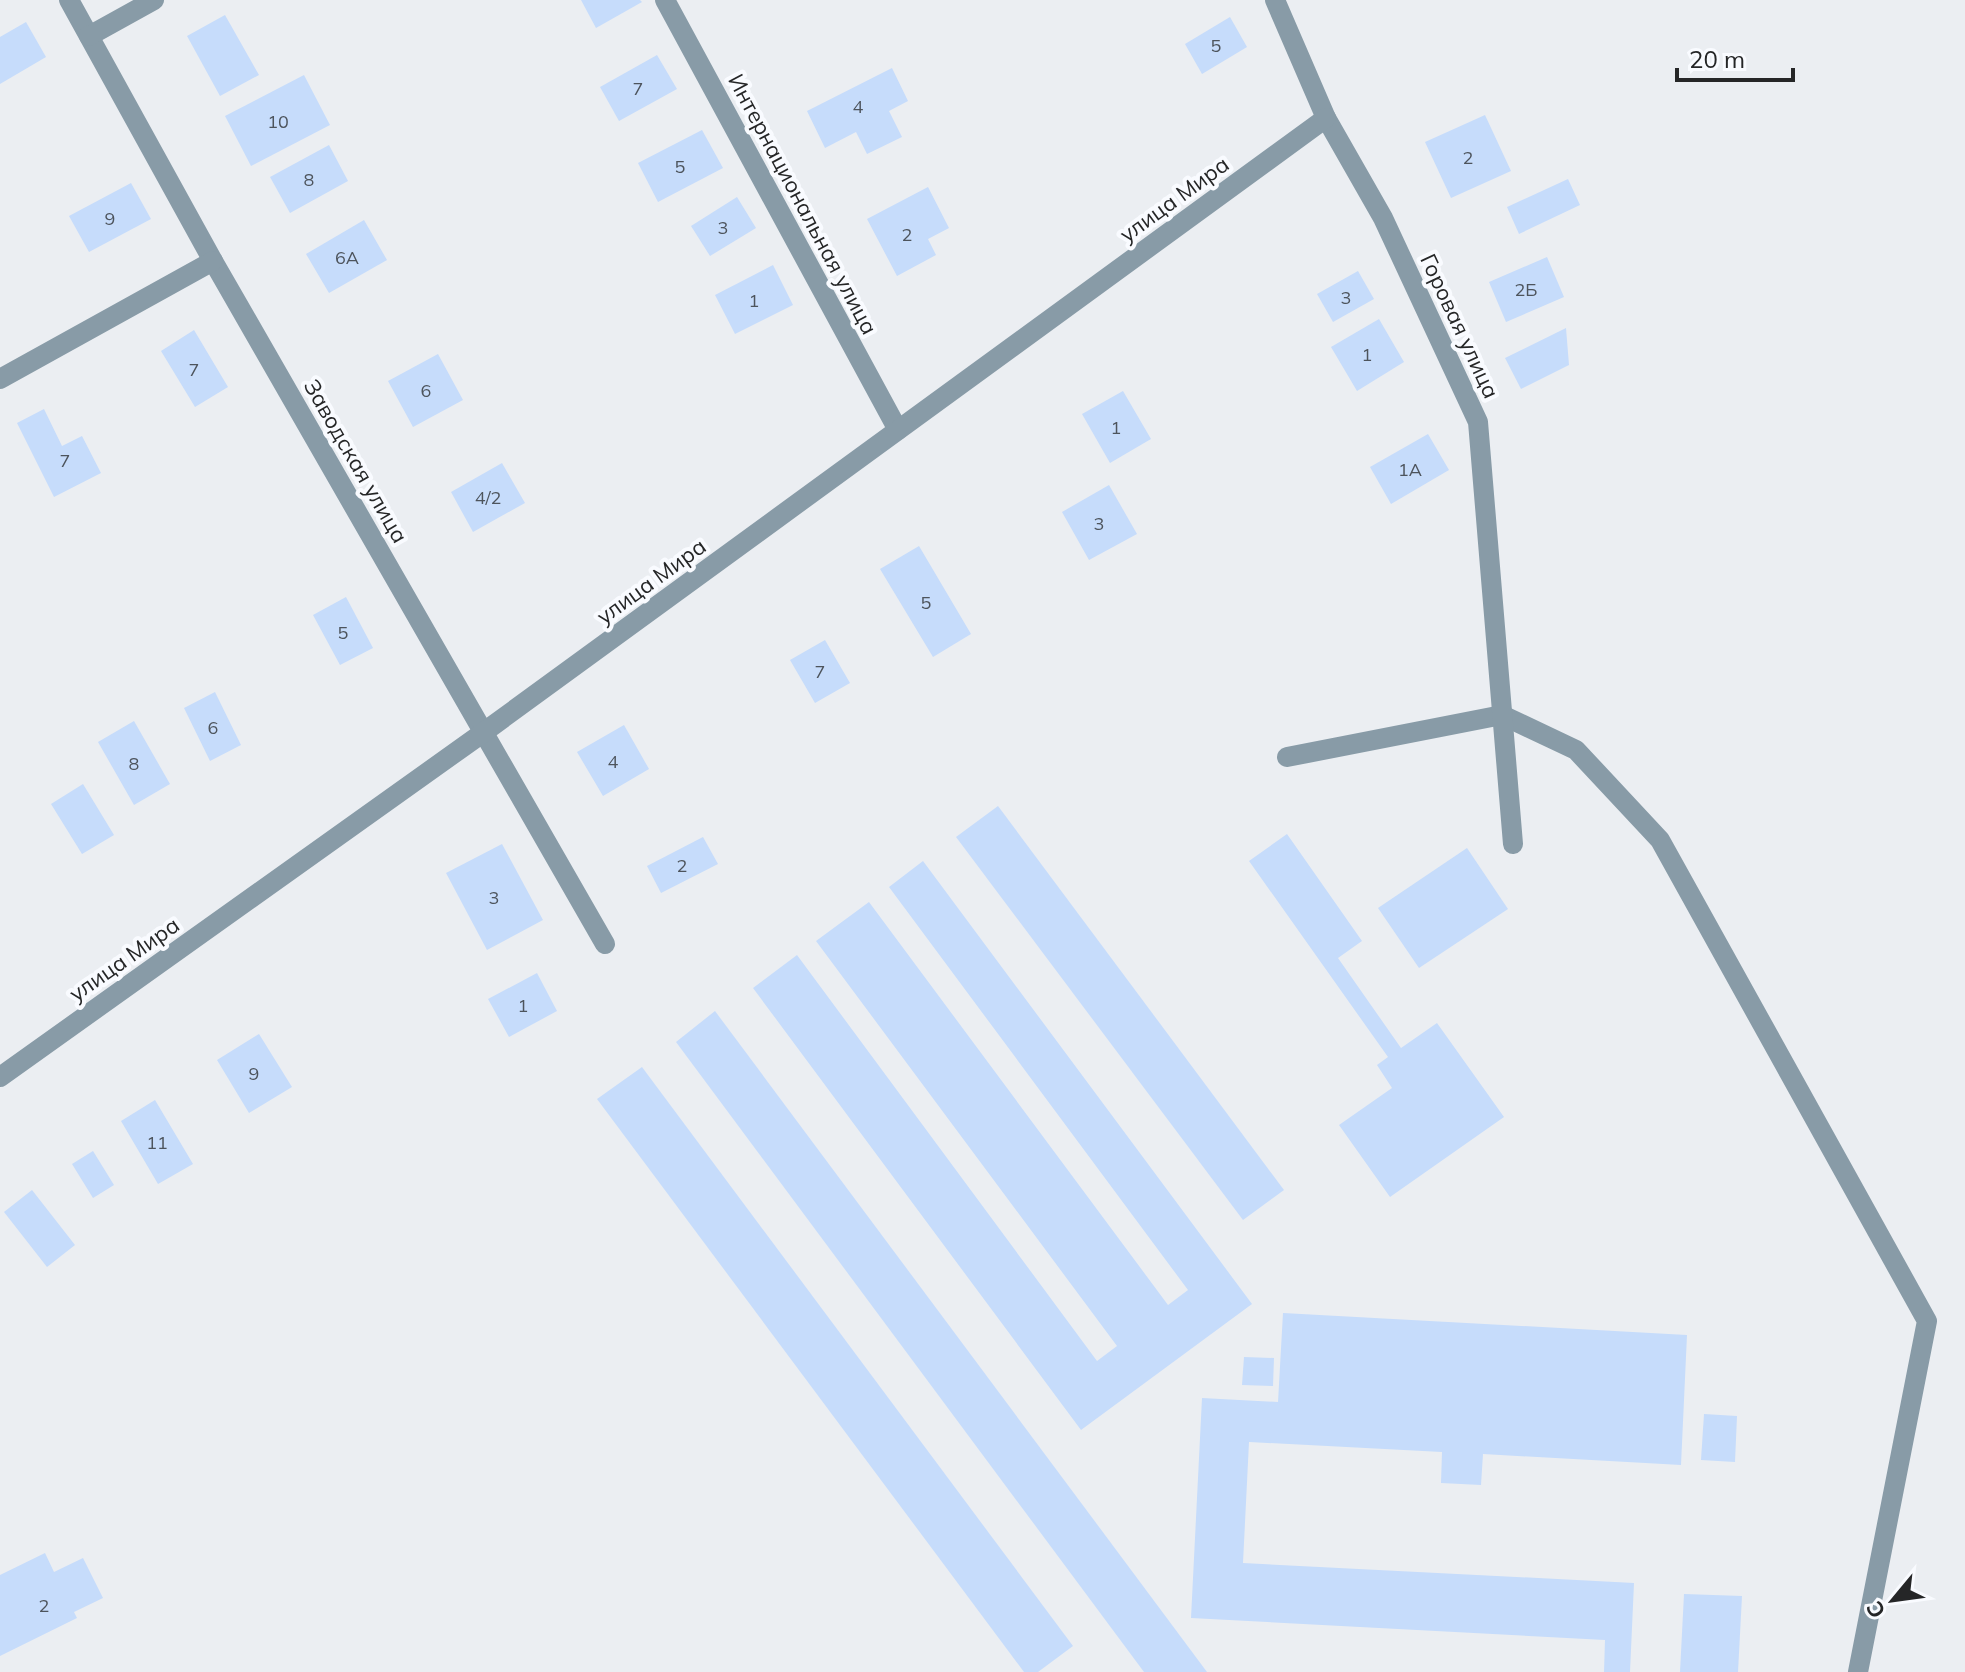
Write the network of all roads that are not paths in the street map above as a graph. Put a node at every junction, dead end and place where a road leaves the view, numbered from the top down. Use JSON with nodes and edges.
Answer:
{"nodes":[{"id":1,"x":69,"y":0,"type":"edge"},
{"id":2,"x":154,"y":0,"type":"edge"},
{"id":3,"x":665,"y":0,"type":"edge"},
{"id":4,"x":1275,"y":0,"type":"edge"},
{"id":5,"x":89,"y":36,"type":"junction"},
{"id":6,"x":1326,"y":118,"type":"junction"},
{"id":7,"x":213,"y":261,"type":"junction"},
{"id":8,"x":0,"y":379,"type":"edge"},
{"id":9,"x":898,"y":430,"type":"junction"},
{"id":10,"x":1502,"y":715,"type":"junction"},
{"id":11,"x":484,"y":732,"type":"junction"},
{"id":12,"x":1287,"y":757,"type":"dead end"},
{"id":13,"x":1513,"y":844,"type":"dead end"},
{"id":14,"x":605,"y":944,"type":"dead end"},
{"id":15,"x":0,"y":1077,"type":"edge"},
{"id":16,"x":1858,"y":1672,"type":"edge"}],
"edges":[{"from":1,"to":5,"type":"street","name":"Заводская улица"},
{"from":2,"to":5,"type":"street"},
{"from":3,"to":9,"type":"street","name":"Интернациональная улица"},
{"from":4,"to":6,"type":"street","name":"Горовая улица"},
{"from":5,"to":7,"type":"street","name":"Заводская улица"},
{"from":6,"to":9,"type":"street","name":"улица Мира"},
{"from":6,"to":10,"type":"street","name":"Горовая улица"},
{"from":7,"to":8,"type":"street"},
{"from":7,"to":11,"type":"street","name":"Заводская улица"},
{"from":9,"to":11,"type":"street","name":"улица Мира"},
{"from":10,"to":12,"type":"street"},
{"from":10,"to":13,"type":"street","name":"Горовая улица"},
{"from":10,"to":16,"type":"street"},
{"from":11,"to":14,"type":"street","name":"Заводская улица"},
{"from":11,"to":15,"type":"street","name":"улица Мира"}]}
